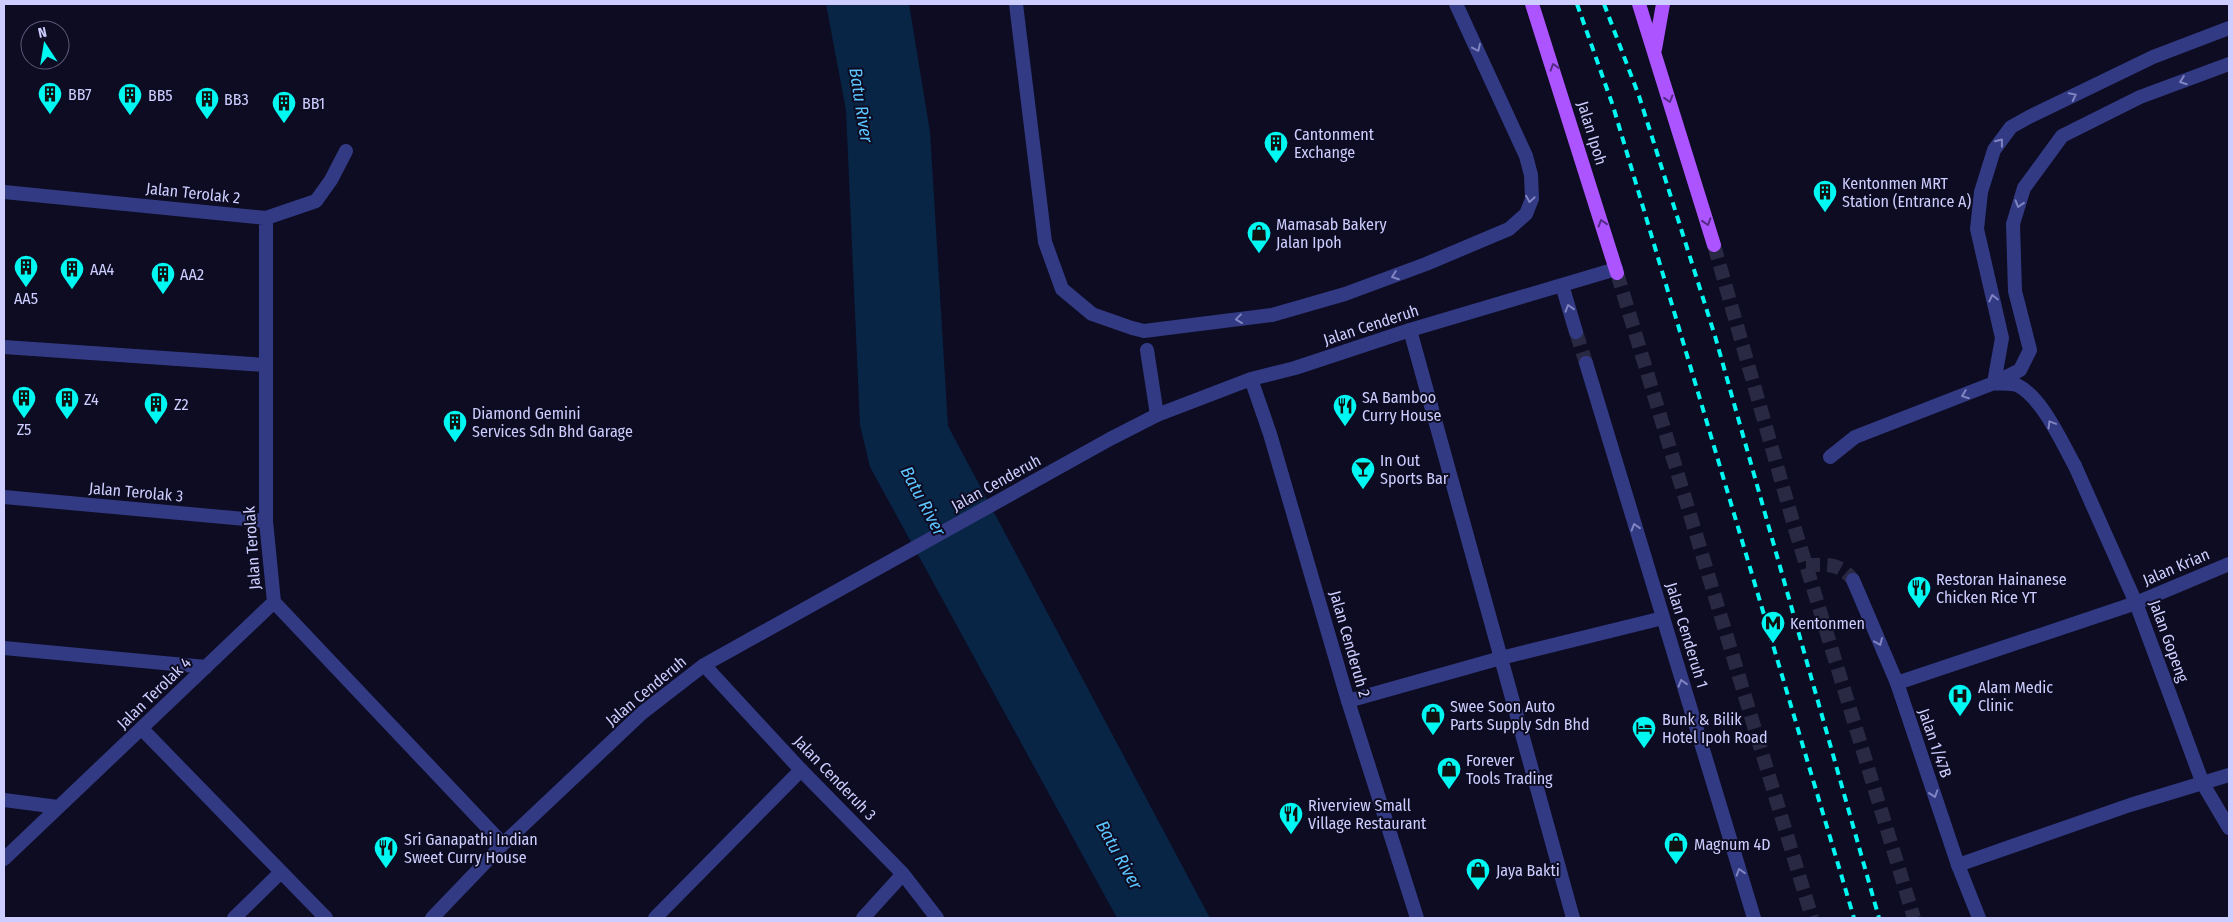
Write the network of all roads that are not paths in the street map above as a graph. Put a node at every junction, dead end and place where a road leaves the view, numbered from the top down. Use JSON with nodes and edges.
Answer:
{"nodes":[{"id":1,"x":1016,"y":4,"type":"edge"},
{"id":2,"x":1456,"y":4,"type":"edge"},
{"id":3,"x":1532,"y":4,"type":"edge"},
{"id":4,"x":1639,"y":4,"type":"edge"},
{"id":5,"x":1663,"y":4,"type":"edge"},
{"id":6,"x":2229,"y":28,"type":"edge"},
{"id":7,"x":1655,"y":52,"type":"junction"},
{"id":8,"x":2229,"y":64,"type":"edge"},
{"id":9,"x":346,"y":151,"type":"dead end"},
{"id":10,"x":4,"y":192,"type":"edge"},
{"id":11,"x":266,"y":218,"type":"junction"},
{"id":12,"x":1714,"y":245,"type":"tunnel mouth"},
{"id":13,"x":1617,"y":271,"type":"joint"},
{"id":14,"x":1562,"y":285,"type":"junction"},
{"id":15,"x":1410,"y":330,"type":"junction"},
{"id":16,"x":1576,"y":332,"type":"tunnel mouth"},
{"id":17,"x":4,"y":347,"type":"edge"},
{"id":18,"x":1147,"y":350,"type":"dead end"},
{"id":19,"x":1586,"y":363,"type":"tunnel mouth"},
{"id":20,"x":265,"y":365,"type":"junction"},
{"id":21,"x":1250,"y":379,"type":"junction"},
{"id":22,"x":1994,"y":383,"type":"junction"},
{"id":23,"x":1157,"y":415,"type":"junction"},
{"id":24,"x":1830,"y":457,"type":"dead end"},
{"id":25,"x":4,"y":497,"type":"edge"},
{"id":26,"x":266,"y":521,"type":"junction"},
{"id":27,"x":2229,"y":564,"type":"edge"},
{"id":28,"x":1853,"y":580,"type":"tunnel mouth"},
{"id":29,"x":274,"y":602,"type":"junction"},
{"id":30,"x":2136,"y":602,"type":"junction"},
{"id":31,"x":1663,"y":618,"type":"junction"},
{"id":32,"x":4,"y":648,"type":"edge"},
{"id":33,"x":1501,"y":658,"type":"junction"},
{"id":34,"x":704,"y":665,"type":"junction"},
{"id":35,"x":206,"y":667,"type":"junction"},
{"id":36,"x":1896,"y":683,"type":"junction"},
{"id":37,"x":1348,"y":701,"type":"junction"},
{"id":38,"x":142,"y":729,"type":"junction"},
{"id":39,"x":801,"y":770,"type":"junction"},
{"id":40,"x":2229,"y":776,"type":"edge"},
{"id":41,"x":2204,"y":784,"type":"junction"},
{"id":42,"x":4,"y":800,"type":"edge"},
{"id":43,"x":58,"y":807,"type":"junction"},
{"id":44,"x":2229,"y":828,"type":"edge"},
{"id":45,"x":503,"y":844,"type":"junction"},
{"id":46,"x":4,"y":859,"type":"edge"},
{"id":47,"x":1958,"y":865,"type":"junction"},
{"id":48,"x":281,"y":872,"type":"junction"},
{"id":49,"x":903,"y":874,"type":"junction"},
{"id":50,"x":234,"y":918,"type":"edge"},
{"id":51,"x":326,"y":918,"type":"edge"},
{"id":52,"x":432,"y":918,"type":"edge"},
{"id":53,"x":655,"y":918,"type":"edge"},
{"id":54,"x":863,"y":918,"type":"edge"},
{"id":55,"x":937,"y":918,"type":"edge"},
{"id":56,"x":1417,"y":918,"type":"edge"},
{"id":57,"x":1573,"y":918,"type":"edge"},
{"id":58,"x":1754,"y":918,"type":"edge"},
{"id":59,"x":1980,"y":918,"type":"edge"}],
"edges":[{"from":2,"to":1,"type":"street","one_way":true},
{"from":13,"to":3,"type":"main road","name":"Jalan Ipoh","one_way":true},
{"from":4,"to":7,"type":"main road"},
{"from":5,"to":7,"type":"main road"},
{"from":22,"to":6,"type":"street","one_way":true},
{"from":7,"to":12,"type":"main road","one_way":true},
{"from":8,"to":22,"type":"street","one_way":true},
{"from":9,"to":11,"type":"street","name":"Jalan Terolak 2"},
{"from":10,"to":11,"type":"street","name":"Jalan Terolak 2"},
{"from":11,"to":20,"type":"street","name":"Jalan Terolak"},
{"from":13,"to":14,"type":"street","name":"Jalan Cenderuh"},
{"from":14,"to":15,"type":"street","name":"Jalan Cenderuh"},
{"from":16,"to":14,"type":"street","one_way":true},
{"from":15,"to":21,"type":"street","name":"Jalan Cenderuh"},
{"from":15,"to":33,"type":"street"},
{"from":17,"to":20,"type":"street"},
{"from":18,"to":23,"type":"street"},
{"from":31,"to":19,"type":"street","name":"Jalan Cenderuh 1","one_way":true},
{"from":20,"to":26,"type":"street","name":"Jalan Terolak"},
{"from":21,"to":23,"type":"street","name":"Jalan Cenderuh"},
{"from":21,"to":37,"type":"street","name":"Jalan Cenderuh 2"},
{"from":22,"to":24,"type":"street","one_way":true},
{"from":30,"to":22,"type":"street","name":"Jalan Gopeng","one_way":true},
{"from":23,"to":34,"type":"street","name":"Jalan Cenderuh"},
{"from":25,"to":26,"type":"street","name":"Jalan Terolak 3"},
{"from":26,"to":29,"type":"street","name":"Jalan Terolak"},
{"from":27,"to":30,"type":"street","name":"Jalan Krian"},
{"from":28,"to":36,"type":"street","name":"Jalan 1/47B","one_way":true},
{"from":29,"to":35,"type":"street","name":"Jalan Terolak 4"},
{"from":29,"to":45,"type":"street","name":"Jalan Terolak"},
{"from":30,"to":36,"type":"street","name":"Jalan Krian"},
{"from":30,"to":41,"type":"street","name":"Jalan Gopeng"},
{"from":31,"to":33,"type":"street"},
{"from":58,"to":31,"type":"street","name":"Jalan Cenderuh 1","one_way":true},
{"from":32,"to":35,"type":"street"},
{"from":33,"to":37,"type":"street"},
{"from":33,"to":57,"type":"street"},
{"from":34,"to":39,"type":"street","name":"Jalan Cenderuh 3"},
{"from":34,"to":45,"type":"street","name":"Jalan Cenderuh"},
{"from":35,"to":38,"type":"street","name":"Jalan Terolak 4"},
{"from":36,"to":47,"type":"street","name":"Jalan 1/47B","one_way":true},
{"from":37,"to":56,"type":"street","name":"Jalan Cenderuh 2"},
{"from":38,"to":43,"type":"street","name":"Jalan Terolak 4"},
{"from":38,"to":48,"type":"street"},
{"from":39,"to":49,"type":"street","name":"Jalan Cenderuh 3"},
{"from":39,"to":53,"type":"street"},
{"from":40,"to":41,"type":"street"},
{"from":41,"to":44,"type":"street","name":"Jalan Gopeng"},
{"from":41,"to":47,"type":"street"},
{"from":42,"to":43,"type":"street"},
{"from":43,"to":46,"type":"street","name":"Jalan Terolak 4"},
{"from":45,"to":52,"type":"street","name":"Jalan Cenderuh"},
{"from":47,"to":59,"type":"street","name":"Jalan 1/47B"},
{"from":48,"to":50,"type":"street"},
{"from":48,"to":51,"type":"street"},
{"from":49,"to":54,"type":"street"},
{"from":49,"to":55,"type":"street","name":"Jalan Cenderuh 3"}]}
